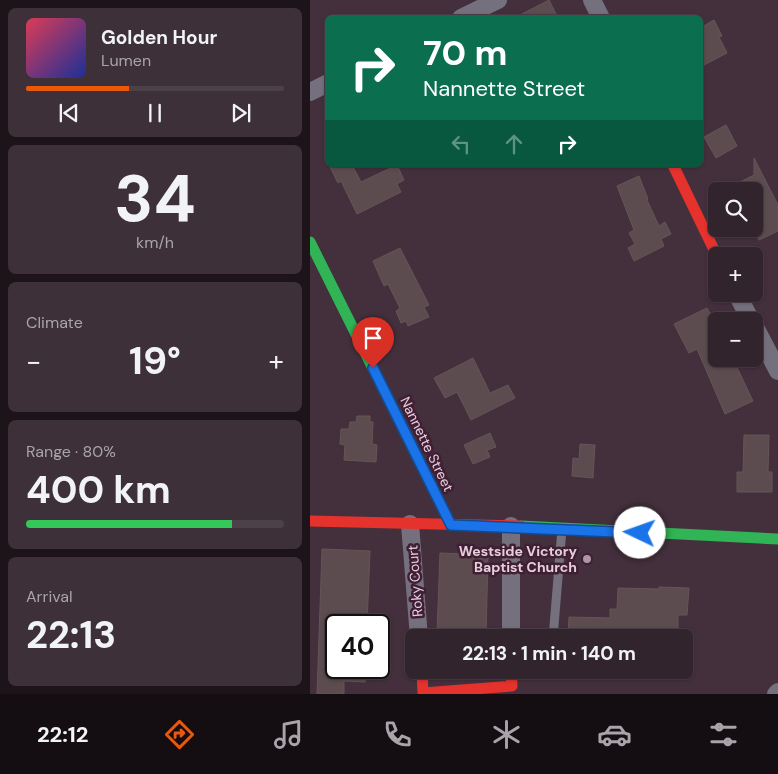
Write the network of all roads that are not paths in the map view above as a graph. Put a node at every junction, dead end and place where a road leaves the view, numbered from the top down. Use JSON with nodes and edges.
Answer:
{"nodes":[{"id":1,"x":498,"y":0,"type":"edge"},
{"id":2,"x":592,"y":0,"type":"edge"},
{"id":3,"x":467,"y":15,"type":"edge"},
{"id":4,"x":600,"y":15,"type":"edge"},
{"id":5,"x":325,"y":84,"type":"edge"},
{"id":6,"x":310,"y":92,"type":"edge"},
{"id":7,"x":674,"y":167,"type":"edge"},
{"id":8,"x":310,"y":242,"type":"edge"},
{"id":9,"x":714,"y":247,"type":"edge"},
{"id":10,"x":763,"y":343,"type":"edge"},
{"id":11,"x":778,"y":371,"type":"edge"},
{"id":12,"x":310,"y":521,"type":"edge"},
{"id":13,"x":410,"y":524,"type":"junction"},
{"id":14,"x":451,"y":525,"type":"junction"},
{"id":15,"x":510,"y":526,"type":"junction"},
{"id":16,"x":562,"y":529,"type":"junction"},
{"id":17,"x":778,"y":539,"type":"edge"},
{"id":18,"x":418,"y":629,"type":"edge"},
{"id":19,"x":511,"y":629,"type":"edge"},
{"id":20,"x":554,"y":629,"type":"edge"},
{"id":21,"x":422,"y":679,"type":"edge"},
{"id":22,"x":512,"y":679,"type":"edge"}],
"edges":[{"from":1,"to":3,"type":"street"},
{"from":2,"to":4,"type":"street"},
{"from":5,"to":6,"type":"street"},
{"from":7,"to":9,"type":"street"},
{"from":8,"to":14,"type":"street","name":"Nannette Street"},
{"from":10,"to":11,"type":"street"},
{"from":12,"to":13,"type":"street"},
{"from":13,"to":14,"type":"street"},
{"from":13,"to":18,"type":"street","name":"Roky Court"},
{"from":14,"to":15,"type":"street"},
{"from":15,"to":16,"type":"street"},
{"from":15,"to":19,"type":"street"},
{"from":16,"to":17,"type":"street"},
{"from":16,"to":20,"type":"lane"},
{"from":21,"to":22,"type":"street"}]}
